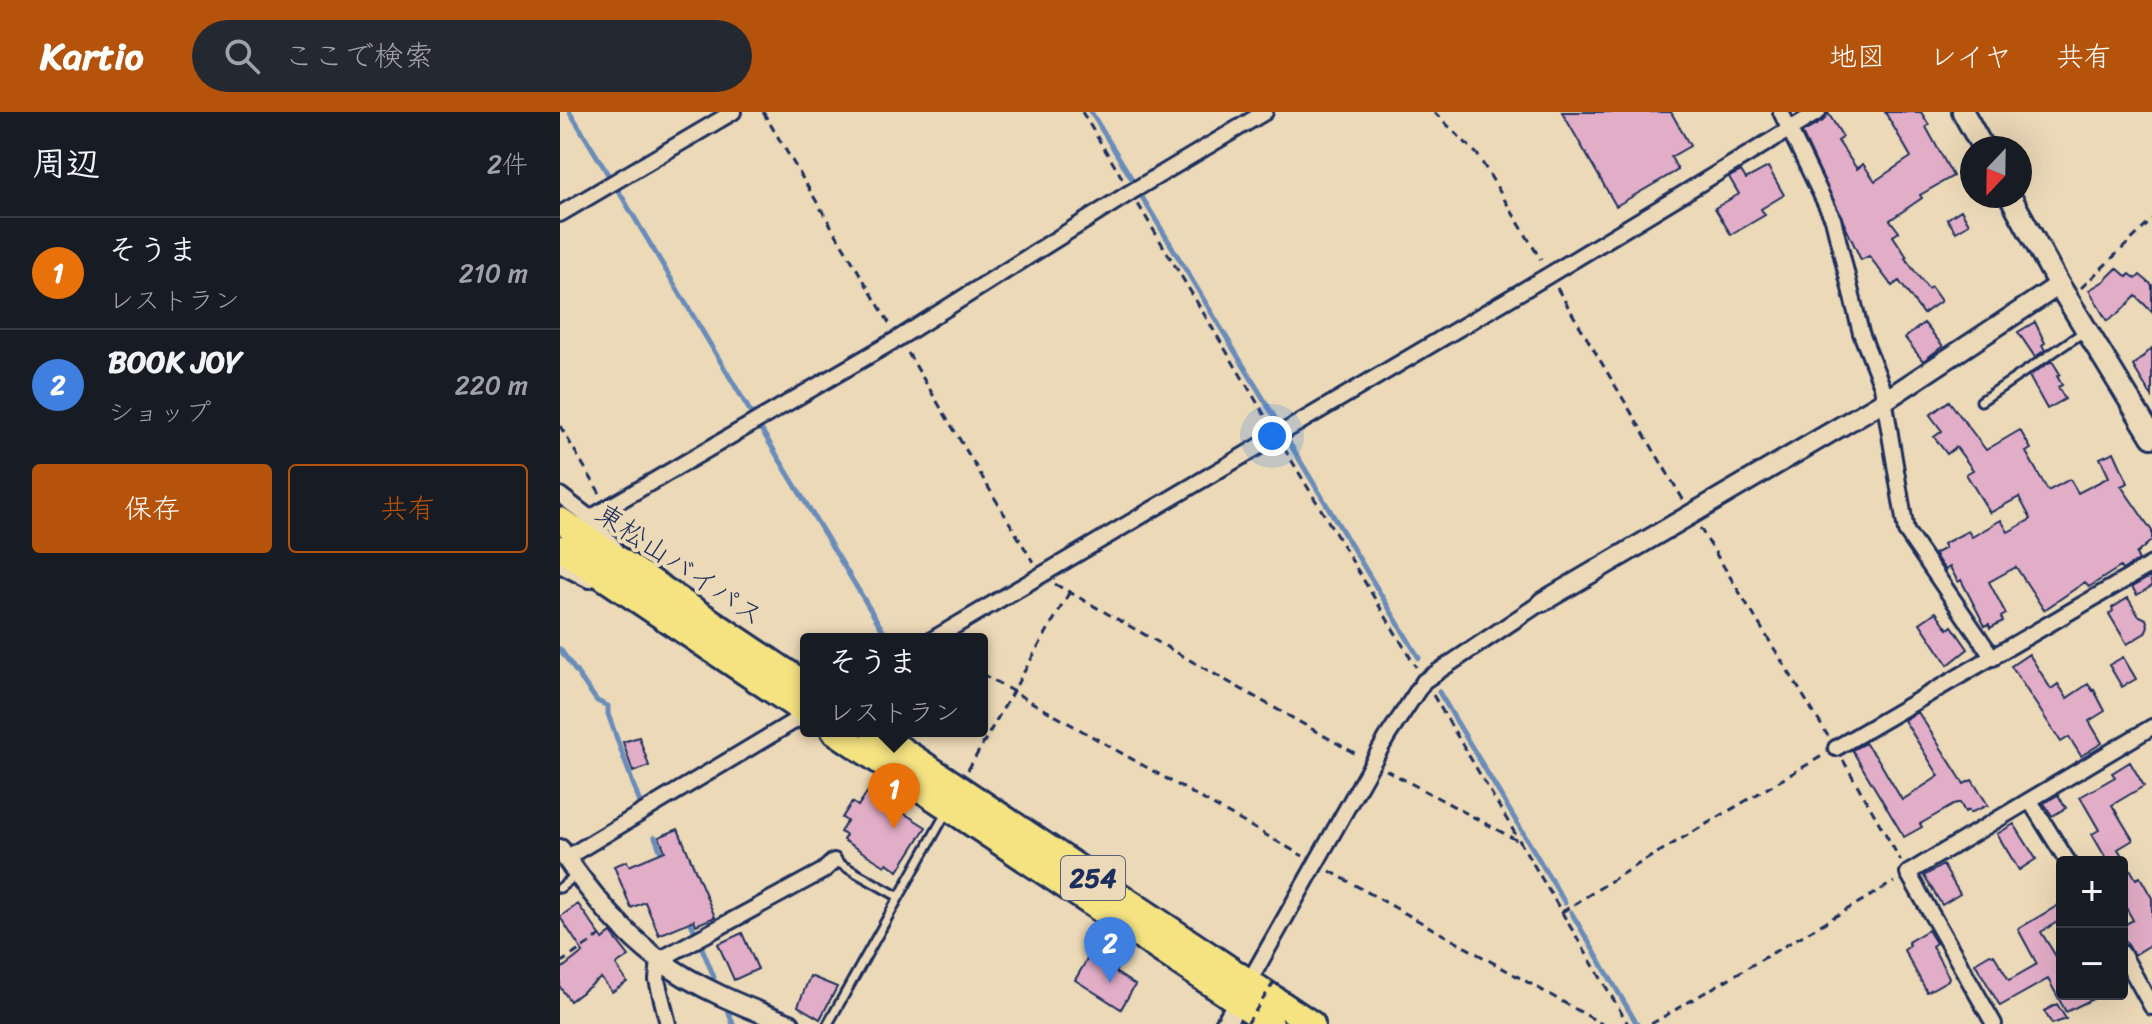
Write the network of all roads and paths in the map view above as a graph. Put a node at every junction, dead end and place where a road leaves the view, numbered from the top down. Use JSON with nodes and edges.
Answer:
{"nodes":[{"id":1,"x":733,"y":112,"type":"edge"},
{"id":2,"x":1082,"y":112,"type":"edge"},
{"id":3,"x":1265,"y":112,"type":"edge"},
{"id":4,"x":1434,"y":112,"type":"edge"},
{"id":5,"x":1781,"y":112,"type":"edge"},
{"id":6,"x":1818,"y":112,"type":"edge"},
{"id":7,"x":1963,"y":112,"type":"edge"},
{"id":8,"x":1789,"y":131,"type":"junction"},
{"id":9,"x":1976,"y":136,"type":"edge"},
{"id":10,"x":1131,"y":192,"type":"junction"},
{"id":11,"x":2017,"y":208,"type":"edge"},
{"id":12,"x":560,"y":214,"type":"edge"},
{"id":13,"x":2152,"y":220,"type":"edge"},
{"id":14,"x":1549,"y":275,"type":"junction"},
{"id":15,"x":2064,"y":292,"type":"junction"},
{"id":16,"x":2087,"y":329,"type":"junction"},
{"id":17,"x":1884,"y":401,"type":"junction"},
{"id":18,"x":1981,"y":401,"type":"dead end"},
{"id":19,"x":560,"y":426,"type":"edge"},
{"id":20,"x":1277,"y":436,"type":"junction"},
{"id":21,"x":2152,"y":437,"type":"edge"},
{"id":22,"x":560,"y":495,"type":"edge"},
{"id":23,"x":609,"y":507,"type":"junction"},
{"id":24,"x":1691,"y":513,"type":"junction"},
{"id":25,"x":590,"y":518,"type":"junction"},
{"id":26,"x":560,"y":520,"type":"edge"},
{"id":27,"x":560,"y":548,"type":"edge"},
{"id":28,"x":2152,"y":564,"type":"edge"},
{"id":29,"x":560,"y":565,"type":"edge"},
{"id":30,"x":633,"y":568,"type":"junction"},
{"id":31,"x":1069,"y":592,"type":"dead end"},
{"id":32,"x":1542,"y":602,"type":"joint"},
{"id":33,"x":645,"y":603,"type":"junction"},
{"id":34,"x":943,"y":633,"type":"edge"},
{"id":35,"x":1993,"y":658,"type":"junction"},
{"id":36,"x":988,"y":677,"type":"edge"},
{"id":37,"x":800,"y":681,"type":"edge"},
{"id":38,"x":1424,"y":681,"type":"junction"},
{"id":39,"x":1014,"y":692,"type":"junction"},
{"id":40,"x":800,"y":709,"type":"edge"},
{"id":41,"x":800,"y":716,"type":"edge"},
{"id":42,"x":2152,"y":727,"type":"edge"},
{"id":43,"x":845,"y":737,"type":"edge"},
{"id":44,"x":881,"y":737,"type":"edge"},
{"id":45,"x":988,"y":737,"type":"edge"},
{"id":46,"x":988,"y":737,"type":"edge"},
{"id":47,"x":1836,"y":748,"type":"junction"},
{"id":48,"x":953,"y":797,"type":"junction"},
{"id":49,"x":2030,"y":801,"type":"junction"},
{"id":50,"x":563,"y":854,"type":"edge"},
{"id":51,"x":2064,"y":856,"type":"edge"},
{"id":52,"x":834,"y":861,"type":"joint"},
{"id":53,"x":1317,"y":864,"type":"junction"},
{"id":54,"x":1908,"y":873,"type":"junction"},
{"id":55,"x":578,"y":874,"type":"junction"},
{"id":56,"x":560,"y":888,"type":"edge"},
{"id":57,"x":899,"y":897,"type":"junction"},
{"id":58,"x":1562,"y":912,"type":"junction"},
{"id":59,"x":619,"y":923,"type":"junction"},
{"id":60,"x":659,"y":960,"type":"junction"},
{"id":61,"x":560,"y":963,"type":"edge"},
{"id":62,"x":2128,"y":964,"type":"edge"},
{"id":63,"x":1252,"y":998,"type":"edge"},
{"id":64,"x":2152,"y":1007,"type":"edge"},
{"id":65,"x":668,"y":1024,"type":"edge"},
{"id":66,"x":790,"y":1024,"type":"edge"},
{"id":67,"x":828,"y":1024,"type":"edge"},
{"id":68,"x":1225,"y":1024,"type":"edge"},
{"id":69,"x":1271,"y":1024,"type":"edge"},
{"id":70,"x":1312,"y":1024,"type":"edge"},
{"id":71,"x":1602,"y":1024,"type":"edge"},
{"id":72,"x":1628,"y":1024,"type":"edge"},
{"id":73,"x":1651,"y":1024,"type":"edge"},
{"id":74,"x":1994,"y":1024,"type":"edge"}],
"edges":[{"from":1,"to":12,"type":"street"},
{"from":2,"to":10,"type":"path"},
{"from":3,"to":10,"type":"street"},
{"from":4,"to":14,"type":"path"},
{"from":5,"to":8,"type":"street"},
{"from":6,"to":8,"type":"street"},
{"from":7,"to":9,"type":"main road"},
{"from":8,"to":14,"type":"street"},
{"from":8,"to":17,"type":"street"},
{"from":10,"to":20,"type":"path"},
{"from":10,"to":23,"type":"street"},
{"from":11,"to":15,"type":"main road"},
{"from":13,"to":15,"type":"path"},
{"from":14,"to":20,"type":"street"},
{"from":14,"to":24,"type":"path"},
{"from":15,"to":16,"type":"main road"},
{"from":15,"to":17,"type":"street"},
{"from":16,"to":18,"type":"lane"},
{"from":16,"to":21,"type":"main road"},
{"from":17,"to":24,"type":"street"},
{"from":17,"to":35,"type":"street"},
{"from":19,"to":23,"type":"path"},
{"from":20,"to":34,"type":"street"},
{"from":20,"to":38,"type":"path"},
{"from":22,"to":25,"type":"street"},
{"from":23,"to":25,"type":"street"},
{"from":24,"to":32,"type":"street"},
{"from":24,"to":47,"type":"path"},
{"from":25,"to":30,"type":"street"},
{"from":26,"to":30,"type":"highway","name":"東松山バイパス"},
{"from":27,"to":33,"type":"highway","name":"東松山バイパス"},
{"from":28,"to":35,"type":"street"},
{"from":29,"to":33,"type":"street"},
{"from":30,"to":37,"type":"highway","name":"東松山バイパス"},
{"from":31,"to":39,"type":"path"},
{"from":32,"to":38,"type":"street"},
{"from":33,"to":40,"type":"highway","name":"東松山バイパス"},
{"from":35,"to":47,"type":"street"},
{"from":36,"to":39,"type":"path"},
{"from":38,"to":53,"type":"street"},
{"from":38,"to":58,"type":"path"},
{"from":39,"to":46,"type":"path"},
{"from":39,"to":53,"type":"path"},
{"from":41,"to":50,"type":"street"},
{"from":42,"to":49,"type":"street"},
{"from":43,"to":48,"type":"highway","number":"254"},
{"from":44,"to":48,"type":"highway","number":"254"},
{"from":45,"to":48,"type":"path"},
{"from":47,"to":54,"type":"path"},
{"from":47,"to":58,"type":"path"},
{"from":48,"to":57,"type":"lane"},
{"from":48,"to":63,"type":"highway","number":"254"},
{"from":49,"to":51,"type":"street"},
{"from":49,"to":54,"type":"street"},
{"from":50,"to":55,"type":"street"},
{"from":52,"to":57,"type":"lane"},
{"from":52,"to":60,"type":"street"},
{"from":53,"to":63,"type":"street"},
{"from":53,"to":71,"type":"path"},
{"from":54,"to":73,"type":"path"},
{"from":54,"to":74,"type":"street"},
{"from":55,"to":56,"type":"lane"},
{"from":55,"to":59,"type":"street"},
{"from":57,"to":67,"type":"lane"},
{"from":58,"to":72,"type":"path"},
{"from":59,"to":60,"type":"street"},
{"from":59,"to":61,"type":"path"},
{"from":60,"to":65,"type":"street"},
{"from":60,"to":66,"type":"street"},
{"from":62,"to":64,"type":"street"},
{"from":63,"to":68,"type":"street"},
{"from":63,"to":69,"type":"highway","number":"254"},
{"from":63,"to":70,"type":"highway","number":"254"}]}
